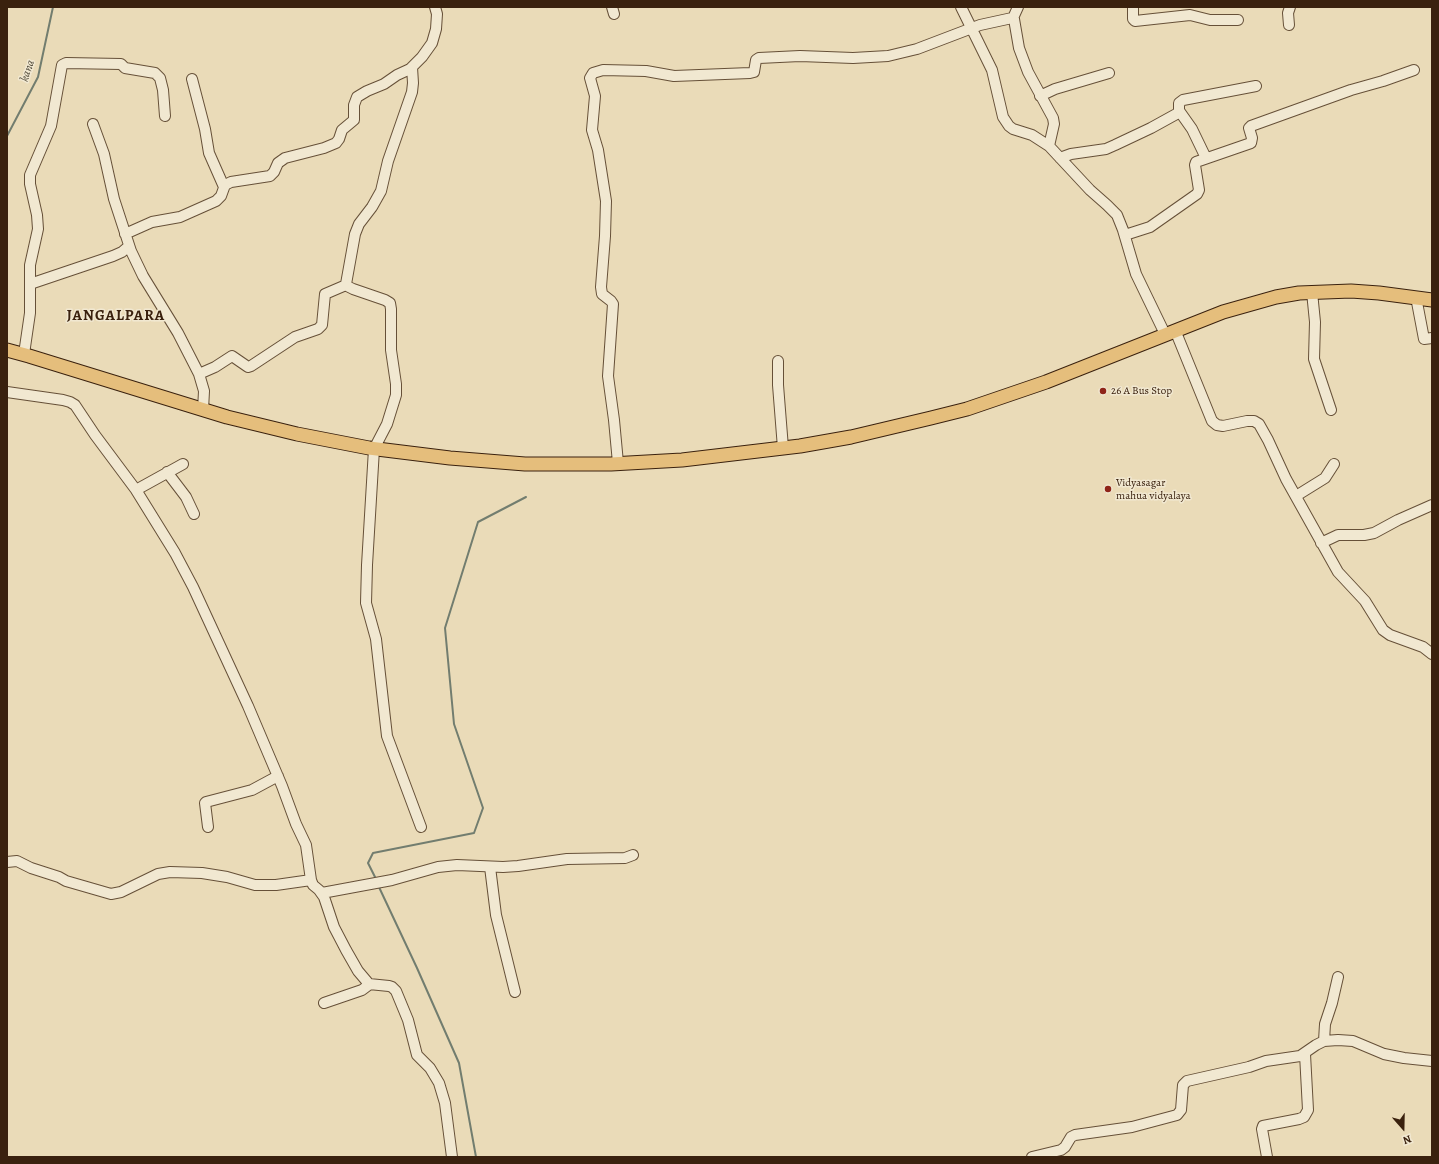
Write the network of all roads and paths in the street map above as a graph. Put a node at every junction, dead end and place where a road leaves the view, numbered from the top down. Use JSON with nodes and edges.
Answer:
{"nodes":[{"id":1,"x":435,"y":7,"type":"edge"},
{"id":2,"x":961,"y":7,"type":"edge"},
{"id":3,"x":1018,"y":7,"type":"edge"},
{"id":4,"x":1133,"y":7,"type":"edge"},
{"id":5,"x":1290,"y":7,"type":"edge"},
{"id":6,"x":1013,"y":18,"type":"junction"},
{"id":7,"x":1238,"y":20,"type":"dead end"},
{"id":8,"x":1289,"y":25,"type":"dead end"},
{"id":9,"x":971,"y":28,"type":"junction"},
{"id":10,"x":412,"y":67,"type":"junction"},
{"id":11,"x":1414,"y":70,"type":"dead end"},
{"id":12,"x":1109,"y":73,"type":"dead end"},
{"id":13,"x":192,"y":80,"type":"dead end"},
{"id":14,"x":1256,"y":86,"type":"dead end"},
{"id":15,"x":1040,"y":96,"type":"junction"},
{"id":16,"x":1179,"y":112,"type":"junction"},
{"id":17,"x":165,"y":116,"type":"dead end"},
{"id":18,"x":93,"y":124,"type":"dead end"},
{"id":19,"x":1050,"y":146,"type":"junction"},
{"id":20,"x":1060,"y":158,"type":"junction"},
{"id":21,"x":1206,"y":158,"type":"junction"},
{"id":22,"x":224,"y":187,"type":"junction"},
{"id":23,"x":125,"y":234,"type":"junction"},
{"id":24,"x":1125,"y":235,"type":"junction"},
{"id":25,"x":129,"y":246,"type":"junction"},
{"id":26,"x":30,"y":284,"type":"junction"},
{"id":27,"x":346,"y":285,"type":"junction"},
{"id":28,"x":1312,"y":292,"type":"junction"},
{"id":29,"x":1416,"y":298,"type":"junction"},
{"id":30,"x":1432,"y":300,"type":"edge"},
{"id":31,"x":1170,"y":332,"type":"junction"},
{"id":32,"x":1432,"y":338,"type":"edge"},
{"id":33,"x":7,"y":350,"type":"edge"},
{"id":34,"x":24,"y":354,"type":"junction"},
{"id":35,"x":778,"y":361,"type":"dead end"},
{"id":36,"x":199,"y":374,"type":"junction"},
{"id":37,"x":7,"y":392,"type":"edge"},
{"id":38,"x":203,"y":410,"type":"junction"},
{"id":39,"x":1331,"y":410,"type":"dead end"},
{"id":40,"x":374,"y":448,"type":"junction"},
{"id":41,"x":783,"y":448,"type":"junction"},
{"id":42,"x":183,"y":464,"type":"dead end"},
{"id":43,"x":618,"y":464,"type":"junction"},
{"id":44,"x":1334,"y":464,"type":"dead end"},
{"id":45,"x":167,"y":472,"type":"junction"},
{"id":46,"x":136,"y":490,"type":"junction"},
{"id":47,"x":1296,"y":496,"type":"junction"},
{"id":48,"x":1432,"y":505,"type":"edge"},
{"id":49,"x":194,"y":514,"type":"dead end"},
{"id":50,"x":1321,"y":543,"type":"junction"},
{"id":51,"x":1432,"y":654,"type":"edge"},
{"id":52,"x":278,"y":776,"type":"junction"},
{"id":53,"x":208,"y":827,"type":"dead end"},
{"id":54,"x":422,"y":827,"type":"dead end"},
{"id":55,"x":633,"y":855,"type":"dead end"},
{"id":56,"x":7,"y":862,"type":"edge"},
{"id":57,"x":490,"y":867,"type":"junction"},
{"id":58,"x":311,"y":880,"type":"junction"},
{"id":59,"x":322,"y":893,"type":"junction"},
{"id":60,"x":1338,"y":977,"type":"dead end"},
{"id":61,"x":370,"y":984,"type":"junction"},
{"id":62,"x":515,"y":992,"type":"dead end"},
{"id":63,"x":324,"y":1003,"type":"dead end"},
{"id":64,"x":1324,"y":1041,"type":"junction"},
{"id":65,"x":1305,"y":1054,"type":"junction"},
{"id":66,"x":1432,"y":1060,"type":"edge"},
{"id":67,"x":452,"y":1157,"type":"edge"},
{"id":68,"x":1032,"y":1157,"type":"edge"},
{"id":69,"x":1267,"y":1157,"type":"edge"}],
"edges":[{"from":1,"to":10,"type":"street"},
{"from":2,"to":9,"type":"street"},
{"from":3,"to":6,"type":"street"},
{"from":4,"to":7,"type":"street"},
{"from":5,"to":8,"type":"street"},
{"from":6,"to":9,"type":"street"},
{"from":6,"to":15,"type":"street"},
{"from":9,"to":19,"type":"street"},
{"from":9,"to":43,"type":"street"},
{"from":10,"to":22,"type":"street"},
{"from":10,"to":27,"type":"street"},
{"from":11,"to":21,"type":"street"},
{"from":12,"to":15,"type":"street"},
{"from":13,"to":22,"type":"street"},
{"from":14,"to":16,"type":"street"},
{"from":15,"to":19,"type":"street"},
{"from":16,"to":20,"type":"street"},
{"from":16,"to":21,"type":"street"},
{"from":17,"to":26,"type":"street"},
{"from":18,"to":23,"type":"street"},
{"from":19,"to":20,"type":"street"},
{"from":20,"to":24,"type":"street"},
{"from":21,"to":24,"type":"street"},
{"from":22,"to":23,"type":"street"},
{"from":23,"to":25,"type":"street"},
{"from":24,"to":31,"type":"street"},
{"from":25,"to":26,"type":"street"},
{"from":25,"to":36,"type":"street"},
{"from":26,"to":34,"type":"street"},
{"from":27,"to":36,"type":"street"},
{"from":27,"to":40,"type":"street"},
{"from":28,"to":29,"type":"main road"},
{"from":28,"to":31,"type":"main road"},
{"from":28,"to":39,"type":"street"},
{"from":29,"to":30,"type":"main road"},
{"from":29,"to":32,"type":"street"},
{"from":31,"to":41,"type":"main road"},
{"from":31,"to":47,"type":"street"},
{"from":33,"to":34,"type":"main road"},
{"from":34,"to":38,"type":"main road"},
{"from":35,"to":41,"type":"street"},
{"from":36,"to":38,"type":"street"},
{"from":37,"to":46,"type":"street"},
{"from":38,"to":40,"type":"main road"},
{"from":40,"to":43,"type":"main road"},
{"from":40,"to":54,"type":"street"},
{"from":41,"to":43,"type":"main road"},
{"from":42,"to":45,"type":"street"},
{"from":44,"to":47,"type":"street"},
{"from":45,"to":46,"type":"street"},
{"from":45,"to":49,"type":"street"},
{"from":46,"to":52,"type":"street"},
{"from":47,"to":50,"type":"street"},
{"from":48,"to":50,"type":"street"},
{"from":50,"to":51,"type":"street"},
{"from":52,"to":53,"type":"street"},
{"from":52,"to":58,"type":"street"},
{"from":55,"to":57,"type":"street"},
{"from":56,"to":58,"type":"street"},
{"from":57,"to":59,"type":"street"},
{"from":57,"to":62,"type":"street"},
{"from":58,"to":59,"type":"street"},
{"from":59,"to":61,"type":"street"},
{"from":60,"to":64,"type":"street"},
{"from":61,"to":63,"type":"street"},
{"from":61,"to":67,"type":"street"},
{"from":64,"to":65,"type":"street"},
{"from":64,"to":66,"type":"street"},
{"from":65,"to":68,"type":"street"},
{"from":65,"to":69,"type":"street"}]}
